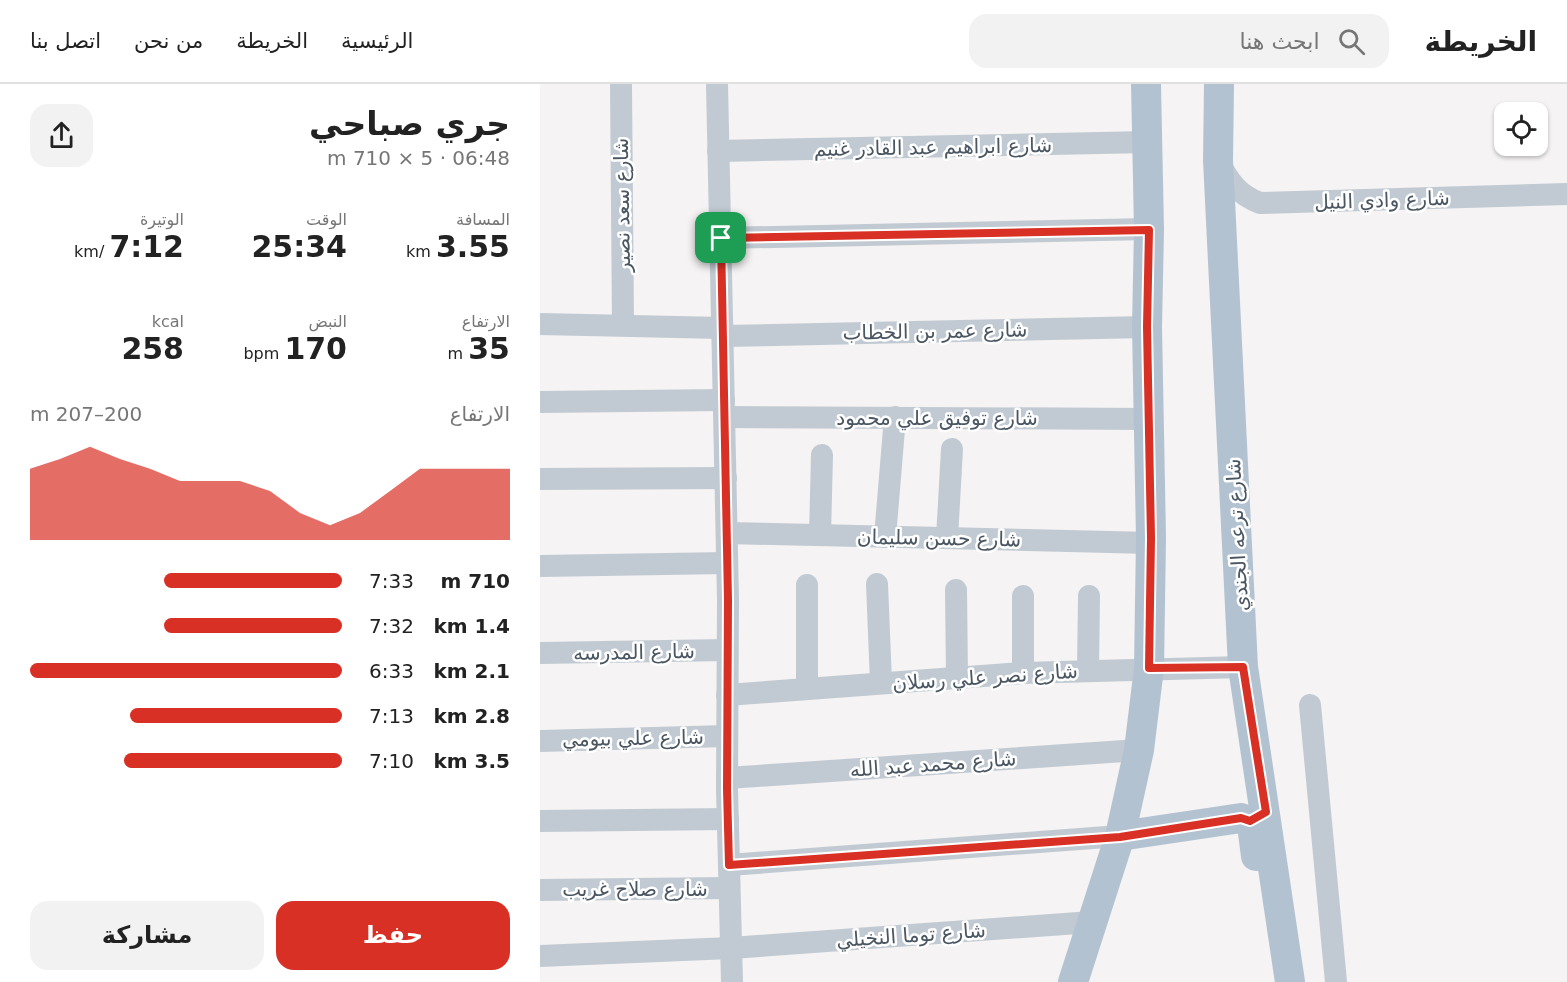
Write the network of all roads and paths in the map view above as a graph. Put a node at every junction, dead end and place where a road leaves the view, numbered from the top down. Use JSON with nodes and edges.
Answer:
{"nodes":[{"id":1,"x":621,"y":84,"type":"edge"},
{"id":2,"x":717,"y":84,"type":"edge"},
{"id":3,"x":1146,"y":84,"type":"edge"},
{"id":4,"x":1219,"y":84,"type":"edge"},
{"id":5,"x":1147,"y":142,"type":"junction"},
{"id":6,"x":718,"y":151,"type":"junction"},
{"id":7,"x":1218,"y":160,"type":"junction"},
{"id":8,"x":1567,"y":194,"type":"edge"},
{"id":9,"x":1149,"y":230,"type":"junction"},
{"id":10,"x":721,"y":238,"type":"junction"},
{"id":11,"x":540,"y":324,"type":"edge"},
{"id":12,"x":623,"y":325,"type":"junction"},
{"id":13,"x":1147,"y":327,"type":"junction"},
{"id":14,"x":723,"y":332,"type":"junction"},
{"id":15,"x":540,"y":402,"type":"edge"},
{"id":16,"x":724,"y":409,"type":"junction"},
{"id":17,"x":895,"y":417,"type":"junction"},
{"id":18,"x":1149,"y":419,"type":"junction"},
{"id":19,"x":952,"y":449,"type":"dead end"},
{"id":20,"x":822,"y":455,"type":"dead end"},
{"id":21,"x":726,"y":478,"type":"junction"},
{"id":22,"x":540,"y":479,"type":"edge"},
{"id":23,"x":727,"y":533,"type":"junction"},
{"id":24,"x":819,"y":535,"type":"junction"},
{"id":25,"x":885,"y":537,"type":"junction"},
{"id":26,"x":947,"y":538,"type":"junction"},
{"id":27,"x":1151,"y":543,"type":"junction"},
{"id":28,"x":727,"y":563,"type":"junction"},
{"id":29,"x":540,"y":567,"type":"edge"},
{"id":30,"x":877,"y":584,"type":"dead end"},
{"id":31,"x":807,"y":585,"type":"dead end"},
{"id":32,"x":956,"y":590,"type":"dead end"},
{"id":33,"x":1023,"y":596,"type":"dead end"},
{"id":34,"x":1089,"y":596,"type":"dead end"},
{"id":35,"x":727,"y":650,"type":"junction"},
{"id":36,"x":540,"y":653,"type":"edge"},
{"id":37,"x":1243,"y":667,"type":"junction"},
{"id":38,"x":1149,"y":668,"type":"junction"},
{"id":39,"x":1088,"y":670,"type":"junction"},
{"id":40,"x":1023,"y":673,"type":"junction"},
{"id":41,"x":957,"y":678,"type":"junction"},
{"id":42,"x":881,"y":684,"type":"junction"},
{"id":43,"x":807,"y":689,"type":"junction"},
{"id":44,"x":727,"y":695,"type":"junction"},
{"id":45,"x":1310,"y":705,"type":"dead end"},
{"id":46,"x":727,"y":736,"type":"junction"},
{"id":47,"x":540,"y":741,"type":"edge"},
{"id":48,"x":1139,"y":750,"type":"junction"},
{"id":49,"x":727,"y":778,"type":"junction"},
{"id":50,"x":1258,"y":817,"type":"junction"},
{"id":51,"x":728,"y":819,"type":"junction"},
{"id":52,"x":540,"y":821,"type":"edge"},
{"id":53,"x":1120,"y":837,"type":"junction"},
{"id":54,"x":729,"y":865,"type":"junction"},
{"id":55,"x":729,"y":888,"type":"junction"},
{"id":56,"x":540,"y":890,"type":"edge"},
{"id":57,"x":1092,"y":922,"type":"junction"},
{"id":58,"x":731,"y":948,"type":"junction"},
{"id":59,"x":540,"y":956,"type":"edge"},
{"id":60,"x":732,"y":982,"type":"edge"},
{"id":61,"x":1073,"y":982,"type":"edge"},
{"id":62,"x":1272,"y":982,"type":"edge"},
{"id":63,"x":1290,"y":982,"type":"edge"},
{"id":64,"x":1336,"y":982,"type":"edge"}],
"edges":[{"from":1,"to":12,"type":"street","name":"شارع سعد نصير"},
{"from":2,"to":6,"type":"street"},
{"from":3,"to":5,"type":"main road"},
{"from":4,"to":7,"type":"main road","name":"شارع ترعه الجندي"},
{"from":5,"to":6,"type":"street","name":"شارع ابراهيم عبد القادر غنيم"},
{"from":5,"to":9,"type":"main road"},
{"from":6,"to":10,"type":"street"},
{"from":7,"to":8,"type":"street","name":"شارع وادي النيل"},
{"from":7,"to":37,"type":"main road","name":"شارع ترعه الجندي"},
{"from":9,"to":10,"type":"street"},
{"from":9,"to":13,"type":"main road"},
{"from":10,"to":14,"type":"street"},
{"from":11,"to":12,"type":"street","name":"شارع عمر بن الخطاب"},
{"from":12,"to":14,"type":"street","name":"شارع عمر بن الخطاب"},
{"from":13,"to":14,"type":"street","name":"شارع عمر بن الخطاب"},
{"from":13,"to":18,"type":"main road"},
{"from":14,"to":16,"type":"street"},
{"from":15,"to":16,"type":"street","name":"شارع توفيق علي محمود"},
{"from":16,"to":17,"type":"street","name":"شارع توفيق علي محمود"},
{"from":16,"to":21,"type":"street"},
{"from":17,"to":18,"type":"street","name":"شارع توفيق علي محمود"},
{"from":17,"to":25,"type":"street"},
{"from":18,"to":27,"type":"main road"},
{"from":19,"to":26,"type":"street"},
{"from":20,"to":24,"type":"street"},
{"from":21,"to":22,"type":"street"},
{"from":21,"to":23,"type":"street"},
{"from":23,"to":24,"type":"street","name":"شارع حسن سليمان"},
{"from":23,"to":28,"type":"street"},
{"from":24,"to":25,"type":"street","name":"شارع حسن سليمان"},
{"from":25,"to":26,"type":"street","name":"شارع حسن سليمان"},
{"from":26,"to":27,"type":"street","name":"شارع حسن سليمان"},
{"from":27,"to":38,"type":"main road"},
{"from":28,"to":29,"type":"street"},
{"from":28,"to":35,"type":"street"},
{"from":30,"to":42,"type":"street"},
{"from":31,"to":43,"type":"street"},
{"from":32,"to":41,"type":"street"},
{"from":33,"to":40,"type":"street"},
{"from":34,"to":39,"type":"street"},
{"from":35,"to":36,"type":"street","name":"شارع المدرسه"},
{"from":35,"to":44,"type":"street"},
{"from":37,"to":38,"type":"street","name":"شارع نصر علي رسلان"},
{"from":37,"to":50,"type":"main road","name":"شارع ترعه الجندي"},
{"from":38,"to":39,"type":"street","name":"شارع نصر علي رسلان"},
{"from":38,"to":48,"type":"main road"},
{"from":39,"to":40,"type":"street","name":"شارع نصر علي رسلان"},
{"from":40,"to":41,"type":"street","name":"شارع نصر علي رسلان"},
{"from":41,"to":42,"type":"street","name":"شارع نصر علي رسلان"},
{"from":42,"to":43,"type":"street","name":"شارع نصر علي رسلان"},
{"from":43,"to":44,"type":"street","name":"شارع نصر علي رسلان"},
{"from":44,"to":46,"type":"street"},
{"from":45,"to":64,"type":"street"},
{"from":46,"to":47,"type":"street","name":"شارع علي بيومي"},
{"from":46,"to":49,"type":"street"},
{"from":48,"to":49,"type":"street","name":"شارع محمد عبد الله"},
{"from":48,"to":53,"type":"main road"},
{"from":49,"to":51,"type":"street"},
{"from":50,"to":53,"type":"main road"},
{"from":50,"to":62,"type":"main road"},
{"from":50,"to":63,"type":"main road","name":"شارع ترعه الجندي"},
{"from":51,"to":52,"type":"street"},
{"from":51,"to":54,"type":"street"},
{"from":53,"to":54,"type":"street"},
{"from":53,"to":57,"type":"main road"},
{"from":54,"to":55,"type":"street"},
{"from":55,"to":56,"type":"street","name":"شارع صلاح غريب"},
{"from":55,"to":58,"type":"street"},
{"from":57,"to":58,"type":"street","name":"شارع توما النخيلي"},
{"from":57,"to":61,"type":"main road"},
{"from":58,"to":59,"type":"street","name":"شارع توما النخيلي"},
{"from":58,"to":60,"type":"street"}]}
